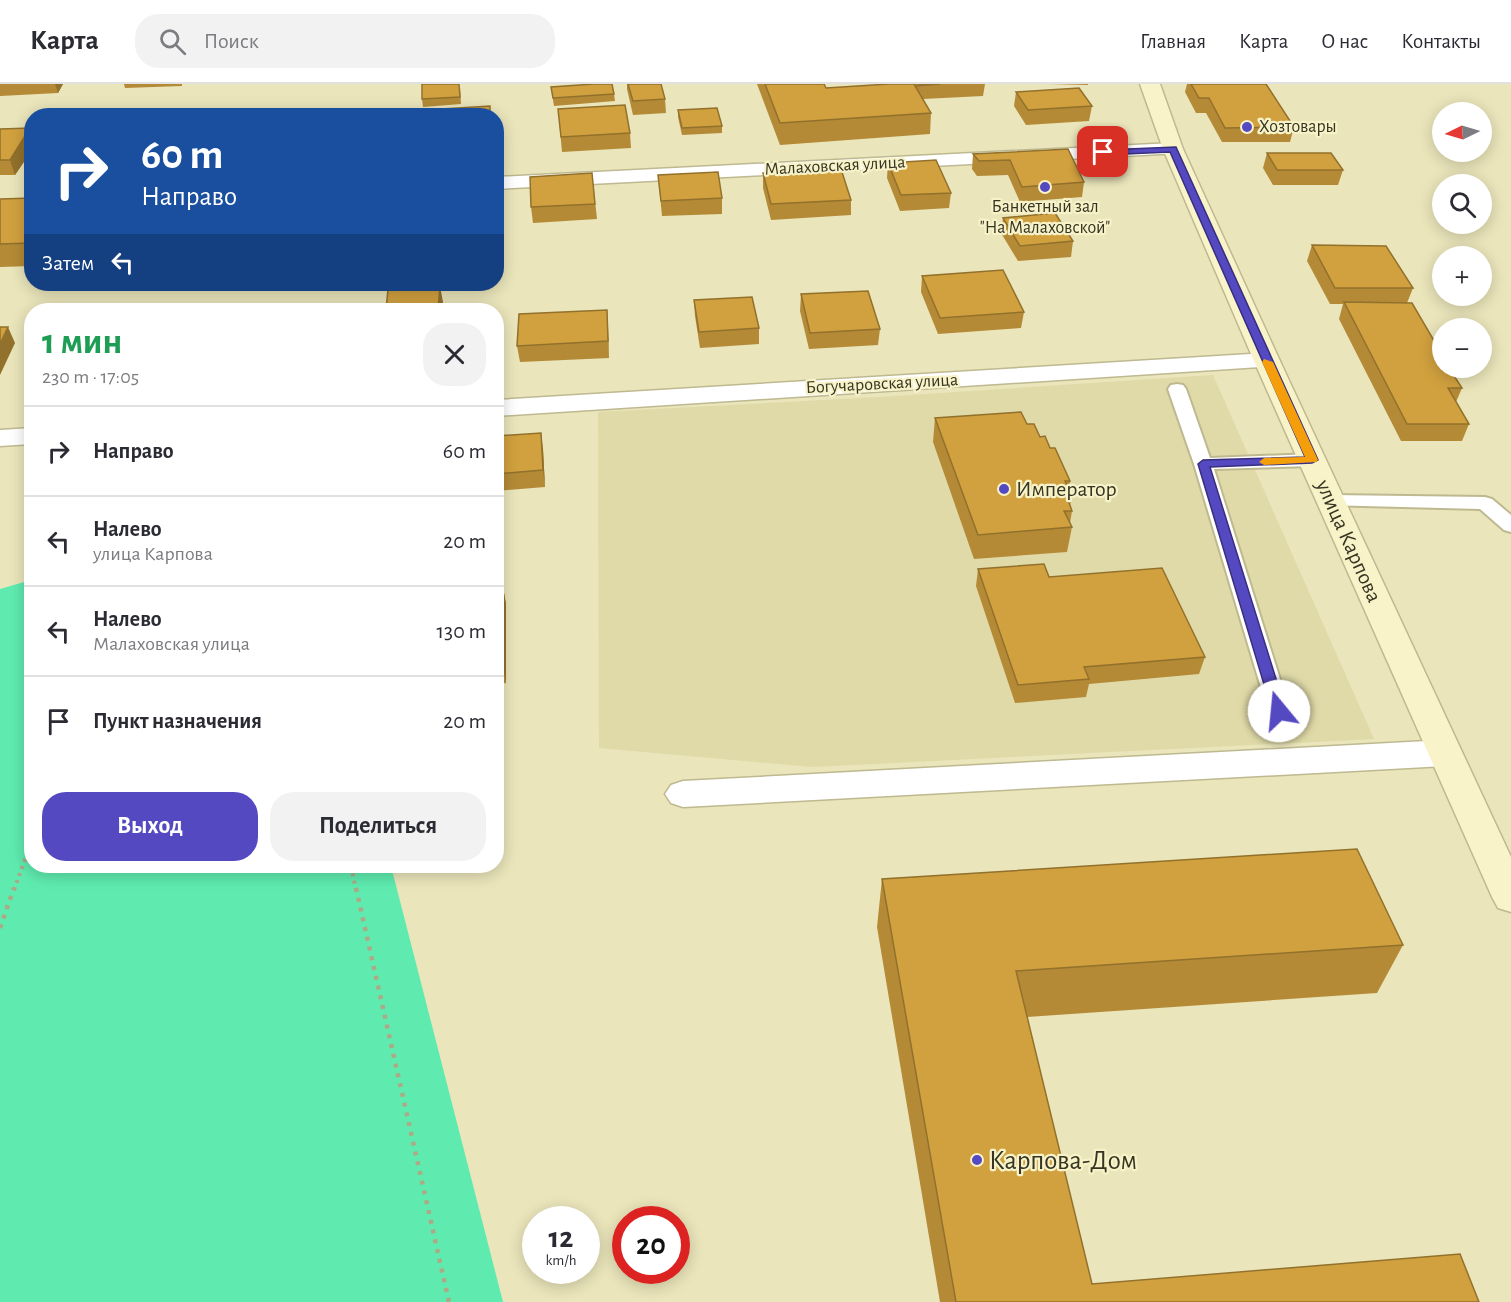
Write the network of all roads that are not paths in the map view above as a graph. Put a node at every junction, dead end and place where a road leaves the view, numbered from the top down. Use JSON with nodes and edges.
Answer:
{"nodes":[{"id":1,"x":1150,"y":84,"type":"edge"},
{"id":2,"x":1173,"y":149,"type":"junction"},
{"id":3,"x":504,"y":183,"type":"edge"},
{"id":4,"x":1267,"y":361,"type":"junction"},
{"id":5,"x":1178,"y":389,"type":"dead end"},
{"id":6,"x":504,"y":408,"type":"edge"},
{"id":7,"x":24,"y":436,"type":"edge"},
{"id":8,"x":0,"y":438,"type":"edge"},
{"id":9,"x":1312,"y":460,"type":"junction"},
{"id":10,"x":1203,"y":464,"type":"junction"},
{"id":11,"x":1331,"y":501,"type":"junction"},
{"id":12,"x":1511,"y":526,"type":"edge"},
{"id":13,"x":1279,"y":711,"type":"dead end"},
{"id":14,"x":1445,"y":753,"type":"junction"},
{"id":15,"x":683,"y":794,"type":"dead end"},
{"id":16,"x":1511,"y":897,"type":"edge"}],
"edges":[{"from":1,"to":2,"type":"main road","name":"улица Карпова"},
{"from":2,"to":3,"type":"street","name":"Малаховская улица"},
{"from":2,"to":4,"type":"main road","name":"улица Карпова"},
{"from":4,"to":6,"type":"street","name":"Богучаровская улица"},
{"from":4,"to":9,"type":"main road","name":"улица Карпова"},
{"from":5,"to":10,"type":"lane"},
{"from":7,"to":8,"type":"street"},
{"from":9,"to":10,"type":"lane"},
{"from":9,"to":11,"type":"main road","name":"улица Карпова"},
{"from":10,"to":13,"type":"lane"},
{"from":11,"to":12,"type":"lane"},
{"from":11,"to":14,"type":"main road","name":"улица Карпова"},
{"from":14,"to":15,"type":"street"},
{"from":14,"to":16,"type":"main road","name":"улица Карпова"}]}
